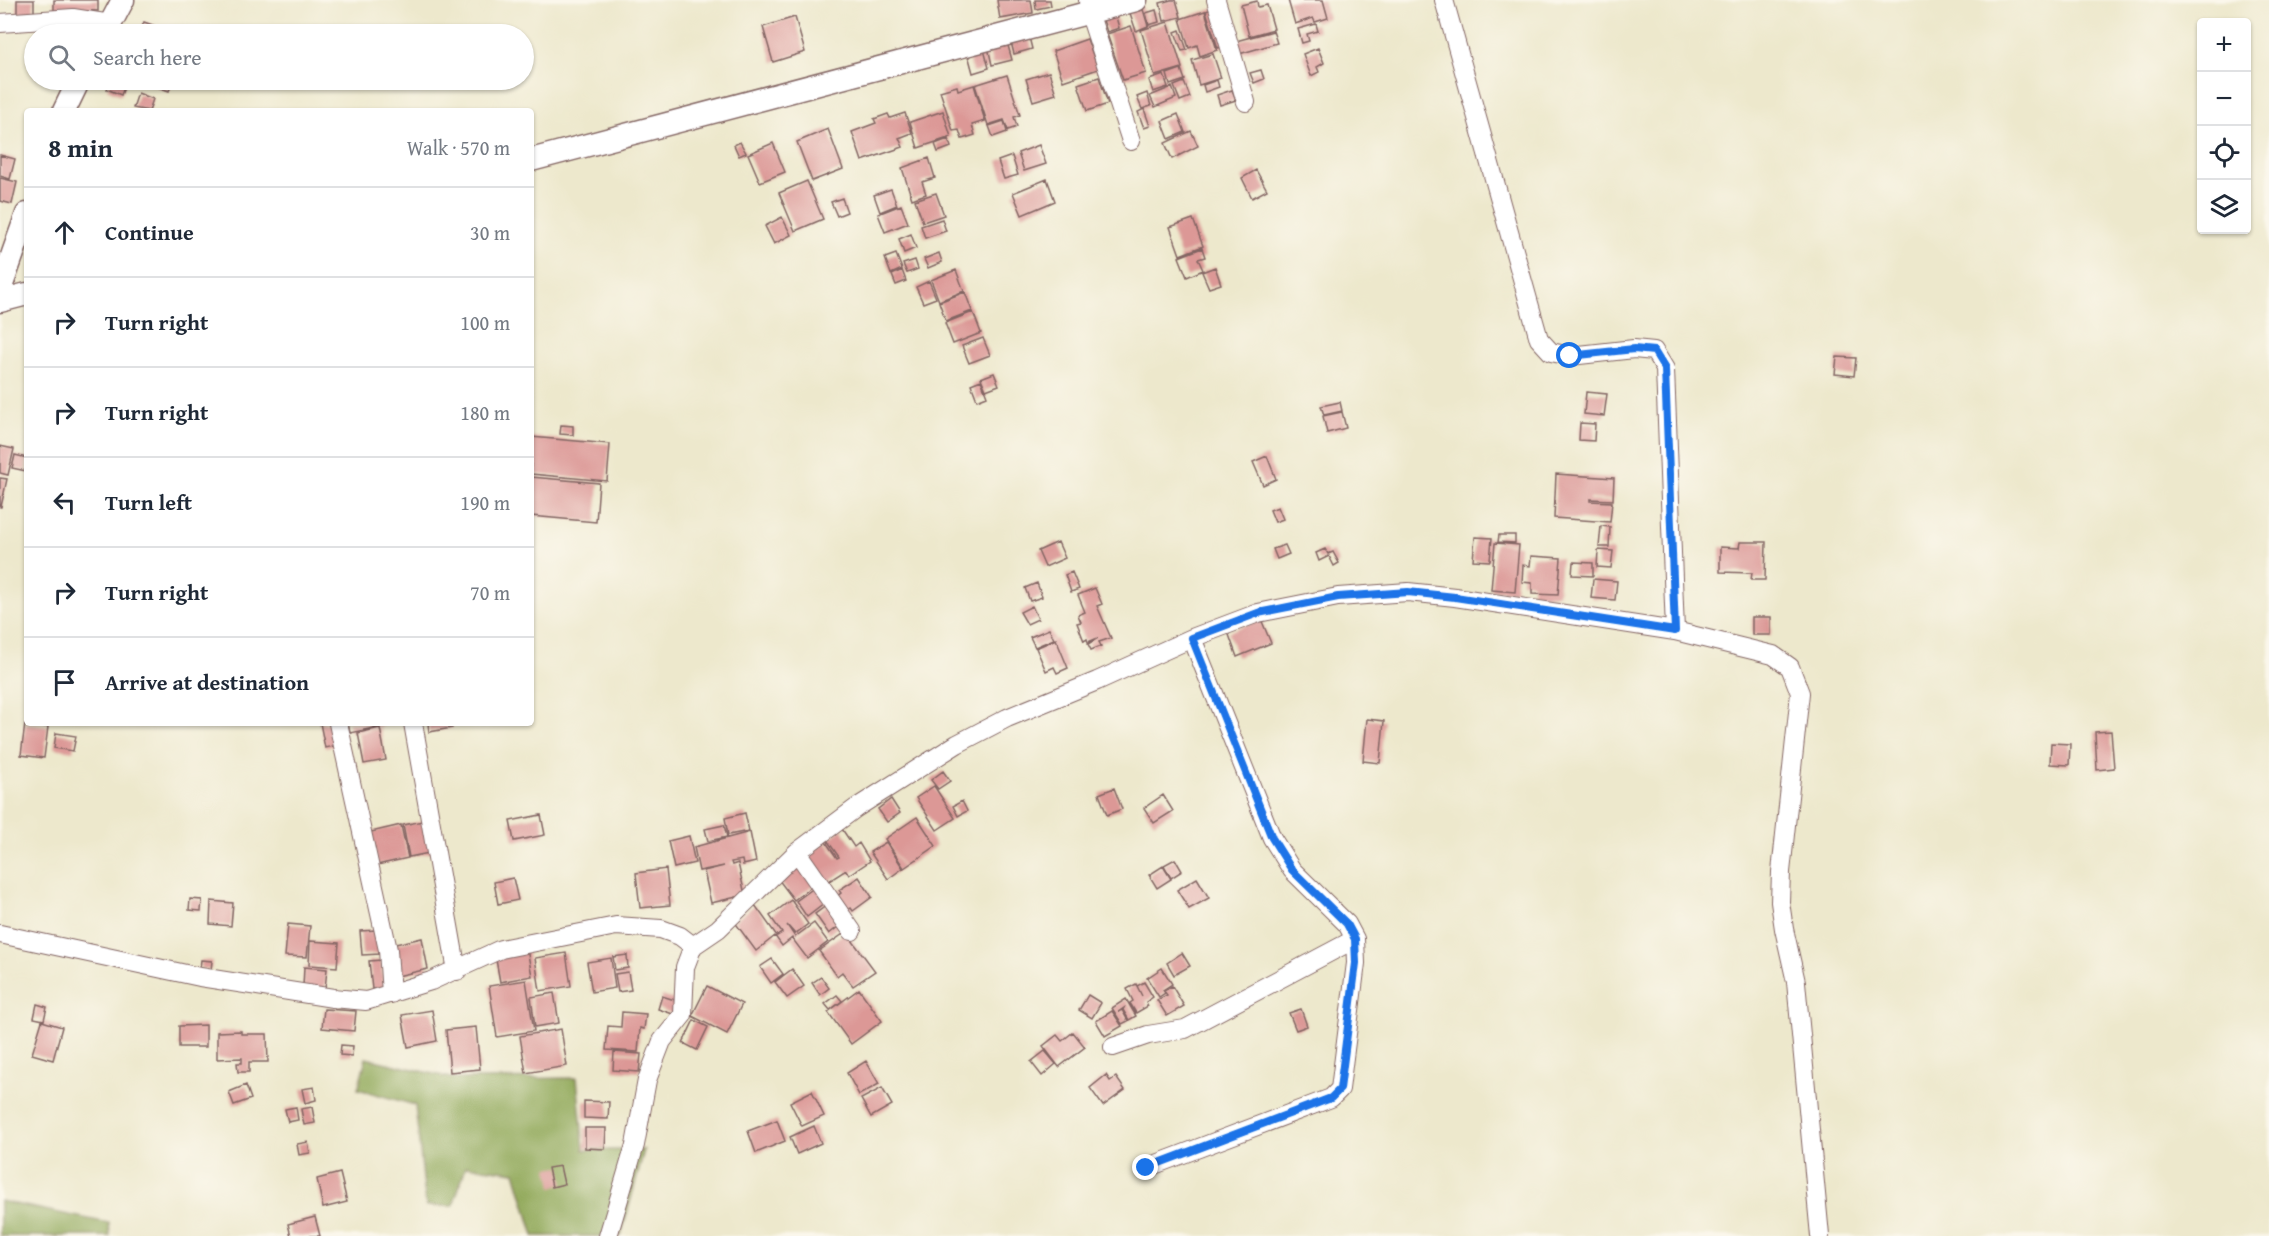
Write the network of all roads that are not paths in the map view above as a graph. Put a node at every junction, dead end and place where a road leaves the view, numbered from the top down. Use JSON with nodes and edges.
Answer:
{"nodes":[{"id":1,"x":123,"y":0,"type":"edge"},
{"id":2,"x":1136,"y":0,"type":"edge"},
{"id":3,"x":1216,"y":0,"type":"edge"},
{"id":4,"x":1444,"y":0,"type":"edge"},
{"id":5,"x":1089,"y":6,"type":"edge"},
{"id":6,"x":0,"y":23,"type":"edge"},
{"id":7,"x":92,"y":24,"type":"edge"},
{"id":8,"x":111,"y":24,"type":"edge"},
{"id":9,"x":74,"y":90,"type":"edge"},
{"id":10,"x":1246,"y":102,"type":"dead end"},
{"id":11,"x":65,"y":108,"type":"edge"},
{"id":12,"x":1131,"y":141,"type":"dead end"},
{"id":13,"x":534,"y":159,"type":"edge"},
{"id":14,"x":24,"y":222,"type":"edge"},
{"id":15,"x":0,"y":290,"type":"edge"},
{"id":16,"x":24,"y":295,"type":"edge"},
{"id":17,"x":0,"y":301,"type":"edge"},
{"id":18,"x":1675,"y":631,"type":"junction"},
{"id":19,"x":1192,"y":638,"type":"junction"},
{"id":20,"x":339,"y":726,"type":"edge"},
{"id":21,"x":414,"y":726,"type":"edge"},
{"id":22,"x":797,"y":852,"type":"junction"},
{"id":23,"x":852,"y":931,"type":"dead end"},
{"id":24,"x":0,"y":934,"type":"edge"},
{"id":25,"x":1355,"y":939,"type":"junction"},
{"id":26,"x":693,"y":946,"type":"junction"},
{"id":27,"x":457,"y":970,"type":"junction"},
{"id":28,"x":391,"y":994,"type":"junction"},
{"id":29,"x":1113,"y":1047,"type":"dead end"},
{"id":30,"x":1146,"y":1168,"type":"dead end"},
{"id":31,"x":608,"y":1236,"type":"edge"},
{"id":32,"x":1820,"y":1236,"type":"edge"}],
"edges":[{"from":1,"to":8,"type":"street"},
{"from":2,"to":5,"type":"street"},
{"from":3,"to":10,"type":"street"},
{"from":4,"to":18,"type":"street"},
{"from":5,"to":12,"type":"street"},
{"from":5,"to":13,"type":"street"},
{"from":6,"to":7,"type":"street"},
{"from":9,"to":11,"type":"street"},
{"from":14,"to":15,"type":"street"},
{"from":16,"to":17,"type":"street"},
{"from":18,"to":19,"type":"street"},
{"from":18,"to":32,"type":"street"},
{"from":19,"to":22,"type":"street"},
{"from":19,"to":25,"type":"street"},
{"from":20,"to":28,"type":"street"},
{"from":21,"to":27,"type":"street"},
{"from":22,"to":23,"type":"street"},
{"from":22,"to":26,"type":"street"},
{"from":24,"to":28,"type":"street"},
{"from":25,"to":29,"type":"street"},
{"from":25,"to":30,"type":"street"},
{"from":26,"to":27,"type":"street"},
{"from":26,"to":31,"type":"street"},
{"from":27,"to":28,"type":"street"}]}
